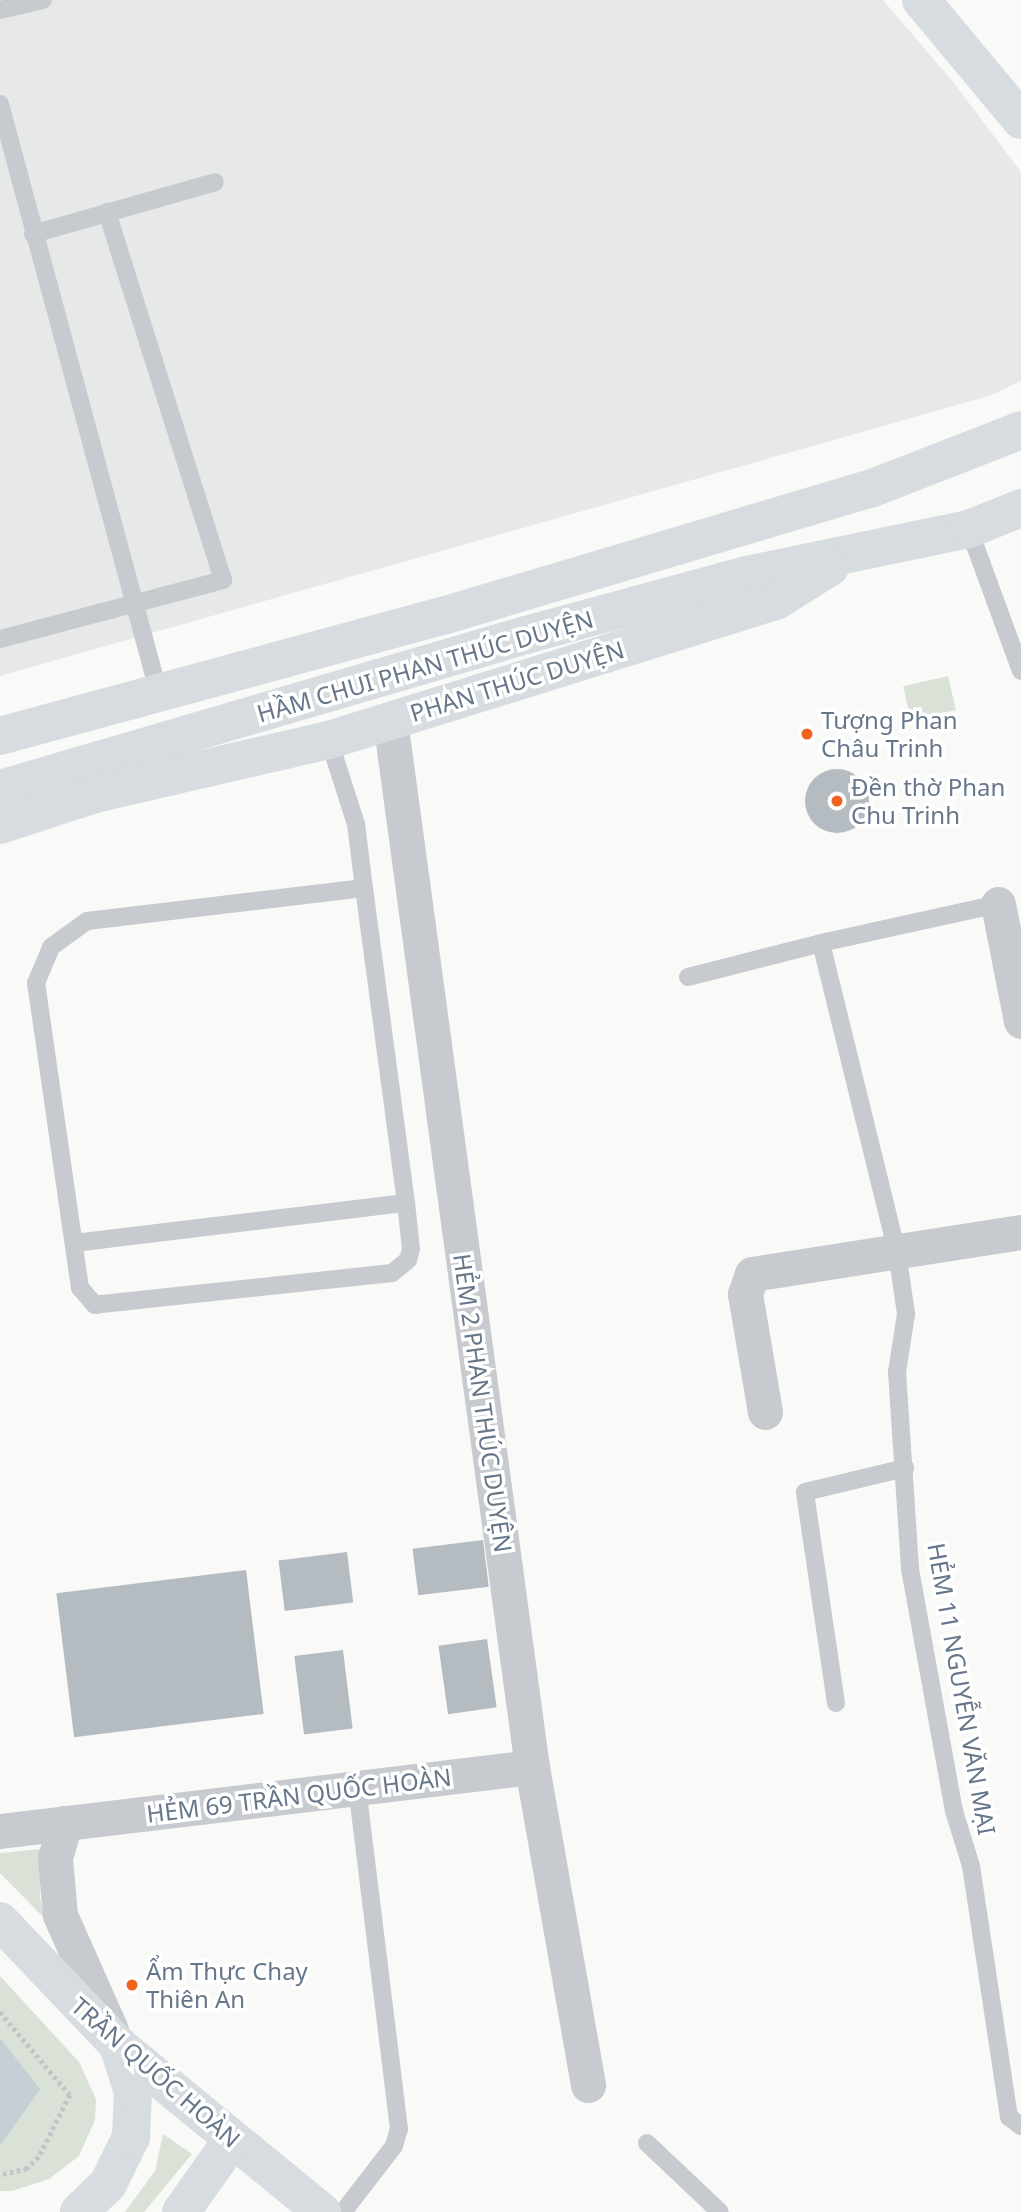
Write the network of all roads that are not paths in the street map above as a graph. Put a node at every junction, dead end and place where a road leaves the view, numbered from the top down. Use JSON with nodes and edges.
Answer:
{"nodes":[{"id":1,"x":43,"y":0,"type":"edge"},
{"id":2,"x":921,"y":0,"type":"edge"},
{"id":3,"x":0,"y":10,"type":"edge"},
{"id":4,"x":1015,"y":99,"type":"edge"},
{"id":5,"x":0,"y":104,"type":"edge"},
{"id":6,"x":215,"y":182,"type":"dead end"},
{"id":7,"x":107,"y":212,"type":"junction"},
{"id":8,"x":33,"y":234,"type":"junction"},
{"id":9,"x":1021,"y":430,"type":"edge"},
{"id":10,"x":1021,"y":508,"type":"edge"},
{"id":11,"x":969,"y":530,"type":"junction"},
{"id":12,"x":853,"y":553,"type":"junction"},
{"id":13,"x":137,"y":602,"type":"junction"},
{"id":14,"x":0,"y":639,"type":"edge"},
{"id":15,"x":1021,"y":671,"type":"edge"},
{"id":16,"x":159,"y":695,"type":"junction"},
{"id":17,"x":390,"y":720,"type":"junction"},
{"id":18,"x":0,"y":736,"type":"edge"},
{"id":19,"x":329,"y":740,"type":"junction"},
{"id":20,"x":0,"y":789,"type":"edge"},
{"id":21,"x":0,"y":825,"type":"edge"},
{"id":22,"x":364,"y":888,"type":"junction"},
{"id":23,"x":998,"y":904,"type":"joint"},
{"id":24,"x":821,"y":943,"type":"junction"},
{"id":25,"x":688,"y":976,"type":"dead end"},
{"id":26,"x":1021,"y":1021,"type":"edge"},
{"id":27,"x":406,"y":1203,"type":"junction"},
{"id":28,"x":1021,"y":1232,"type":"edge"},
{"id":29,"x":74,"y":1242,"type":"junction"},
{"id":30,"x":897,"y":1252,"type":"junction"},
{"id":31,"x":765,"y":1412,"type":"dead end"},
{"id":32,"x":905,"y":1468,"type":"junction"},
{"id":33,"x":836,"y":1703,"type":"dead end"},
{"id":34,"x":532,"y":1767,"type":"junction"},
{"id":35,"x":357,"y":1788,"type":"junction"},
{"id":36,"x":65,"y":1824,"type":"junction"},
{"id":37,"x":0,"y":1831,"type":"edge"},
{"id":38,"x":0,"y":1921,"type":"edge"},
{"id":39,"x":118,"y":2046,"type":"junction"},
{"id":40,"x":588,"y":2085,"type":"dead end"},
{"id":41,"x":1021,"y":2126,"type":"edge"},
{"id":42,"x":232,"y":2140,"type":"junction"},
{"id":43,"x":647,"y":2143,"type":"dead end"},
{"id":44,"x":79,"y":2212,"type":"edge"},
{"id":45,"x":181,"y":2212,"type":"edge"},
{"id":46,"x":323,"y":2212,"type":"edge"},
{"id":47,"x":343,"y":2212,"type":"edge"},
{"id":48,"x":720,"y":2212,"type":"edge"}],
"edges":[{"from":1,"to":3,"type":"lane"},
{"from":2,"to":4,"type":"main road"},
{"from":5,"to":8,"type":"lane"},
{"from":6,"to":7,"type":"lane"},
{"from":7,"to":8,"type":"lane"},
{"from":7,"to":13,"type":"lane"},
{"from":8,"to":13,"type":"lane"},
{"from":9,"to":16,"type":"main road"},
{"from":10,"to":11,"type":"main road","name":"PHAN THÚC DUYỆN"},
{"from":11,"to":12,"type":"main road","name":"PHAN THÚC DUYỆN"},
{"from":11,"to":15,"type":"lane"},
{"from":12,"to":17,"type":"main road","name":"PHAN THÚC DUYỆN"},
{"from":12,"to":20,"type":"main road","name":"HẦM CHUI PHAN THÚC DUYỆN"},
{"from":13,"to":14,"type":"lane"},
{"from":13,"to":16,"type":"lane"},
{"from":16,"to":18,"type":"main road"},
{"from":17,"to":19,"type":"main road","name":"PHAN THÚC DUYỆN"},
{"from":17,"to":34,"type":"street","name":"HẺM 2 PHAN THÚC DUYỆN"},
{"from":19,"to":21,"type":"main road","name":"PHAN THÚC DUYỆN"},
{"from":19,"to":22,"type":"lane"},
{"from":22,"to":27,"type":"lane"},
{"from":22,"to":29,"type":"lane"},
{"from":23,"to":24,"type":"lane"},
{"from":23,"to":26,"type":"street"},
{"from":24,"to":25,"type":"lane"},
{"from":24,"to":30,"type":"lane","name":"HẺM 11 NGUYỄN VĂN MẠI"},
{"from":27,"to":29,"type":"lane"},
{"from":27,"to":29,"type":"lane"},
{"from":28,"to":30,"type":"street"},
{"from":30,"to":31,"type":"street"},
{"from":30,"to":32,"type":"lane","name":"HẺM 11 NGUYỄN VĂN MẠI"},
{"from":32,"to":33,"type":"lane"},
{"from":32,"to":41,"type":"lane","name":"HẺM 11 NGUYỄN VĂN MẠI"},
{"from":34,"to":35,"type":"street","name":"HẺM 69 TRẦN QUỐC HOÀN"},
{"from":34,"to":40,"type":"street","name":"HẺM 2 PHAN THÚC DUYỆN"},
{"from":35,"to":36,"type":"street","name":"HẺM 69 TRẦN QUỐC HOÀN"},
{"from":35,"to":47,"type":"lane"},
{"from":36,"to":37,"type":"street","name":"HẺM 69 TRẦN QUỐC HOÀN"},
{"from":36,"to":39,"type":"street"},
{"from":38,"to":39,"type":"main road","name":"TRẦN QUỐC HOÀN"},
{"from":39,"to":42,"type":"main road","name":"TRẦN QUỐC HOÀN"},
{"from":39,"to":44,"type":"main road"},
{"from":42,"to":45,"type":"main road"},
{"from":42,"to":46,"type":"main road","name":"TRẦN QUỐC HOÀN"},
{"from":43,"to":48,"type":"lane"}]}
